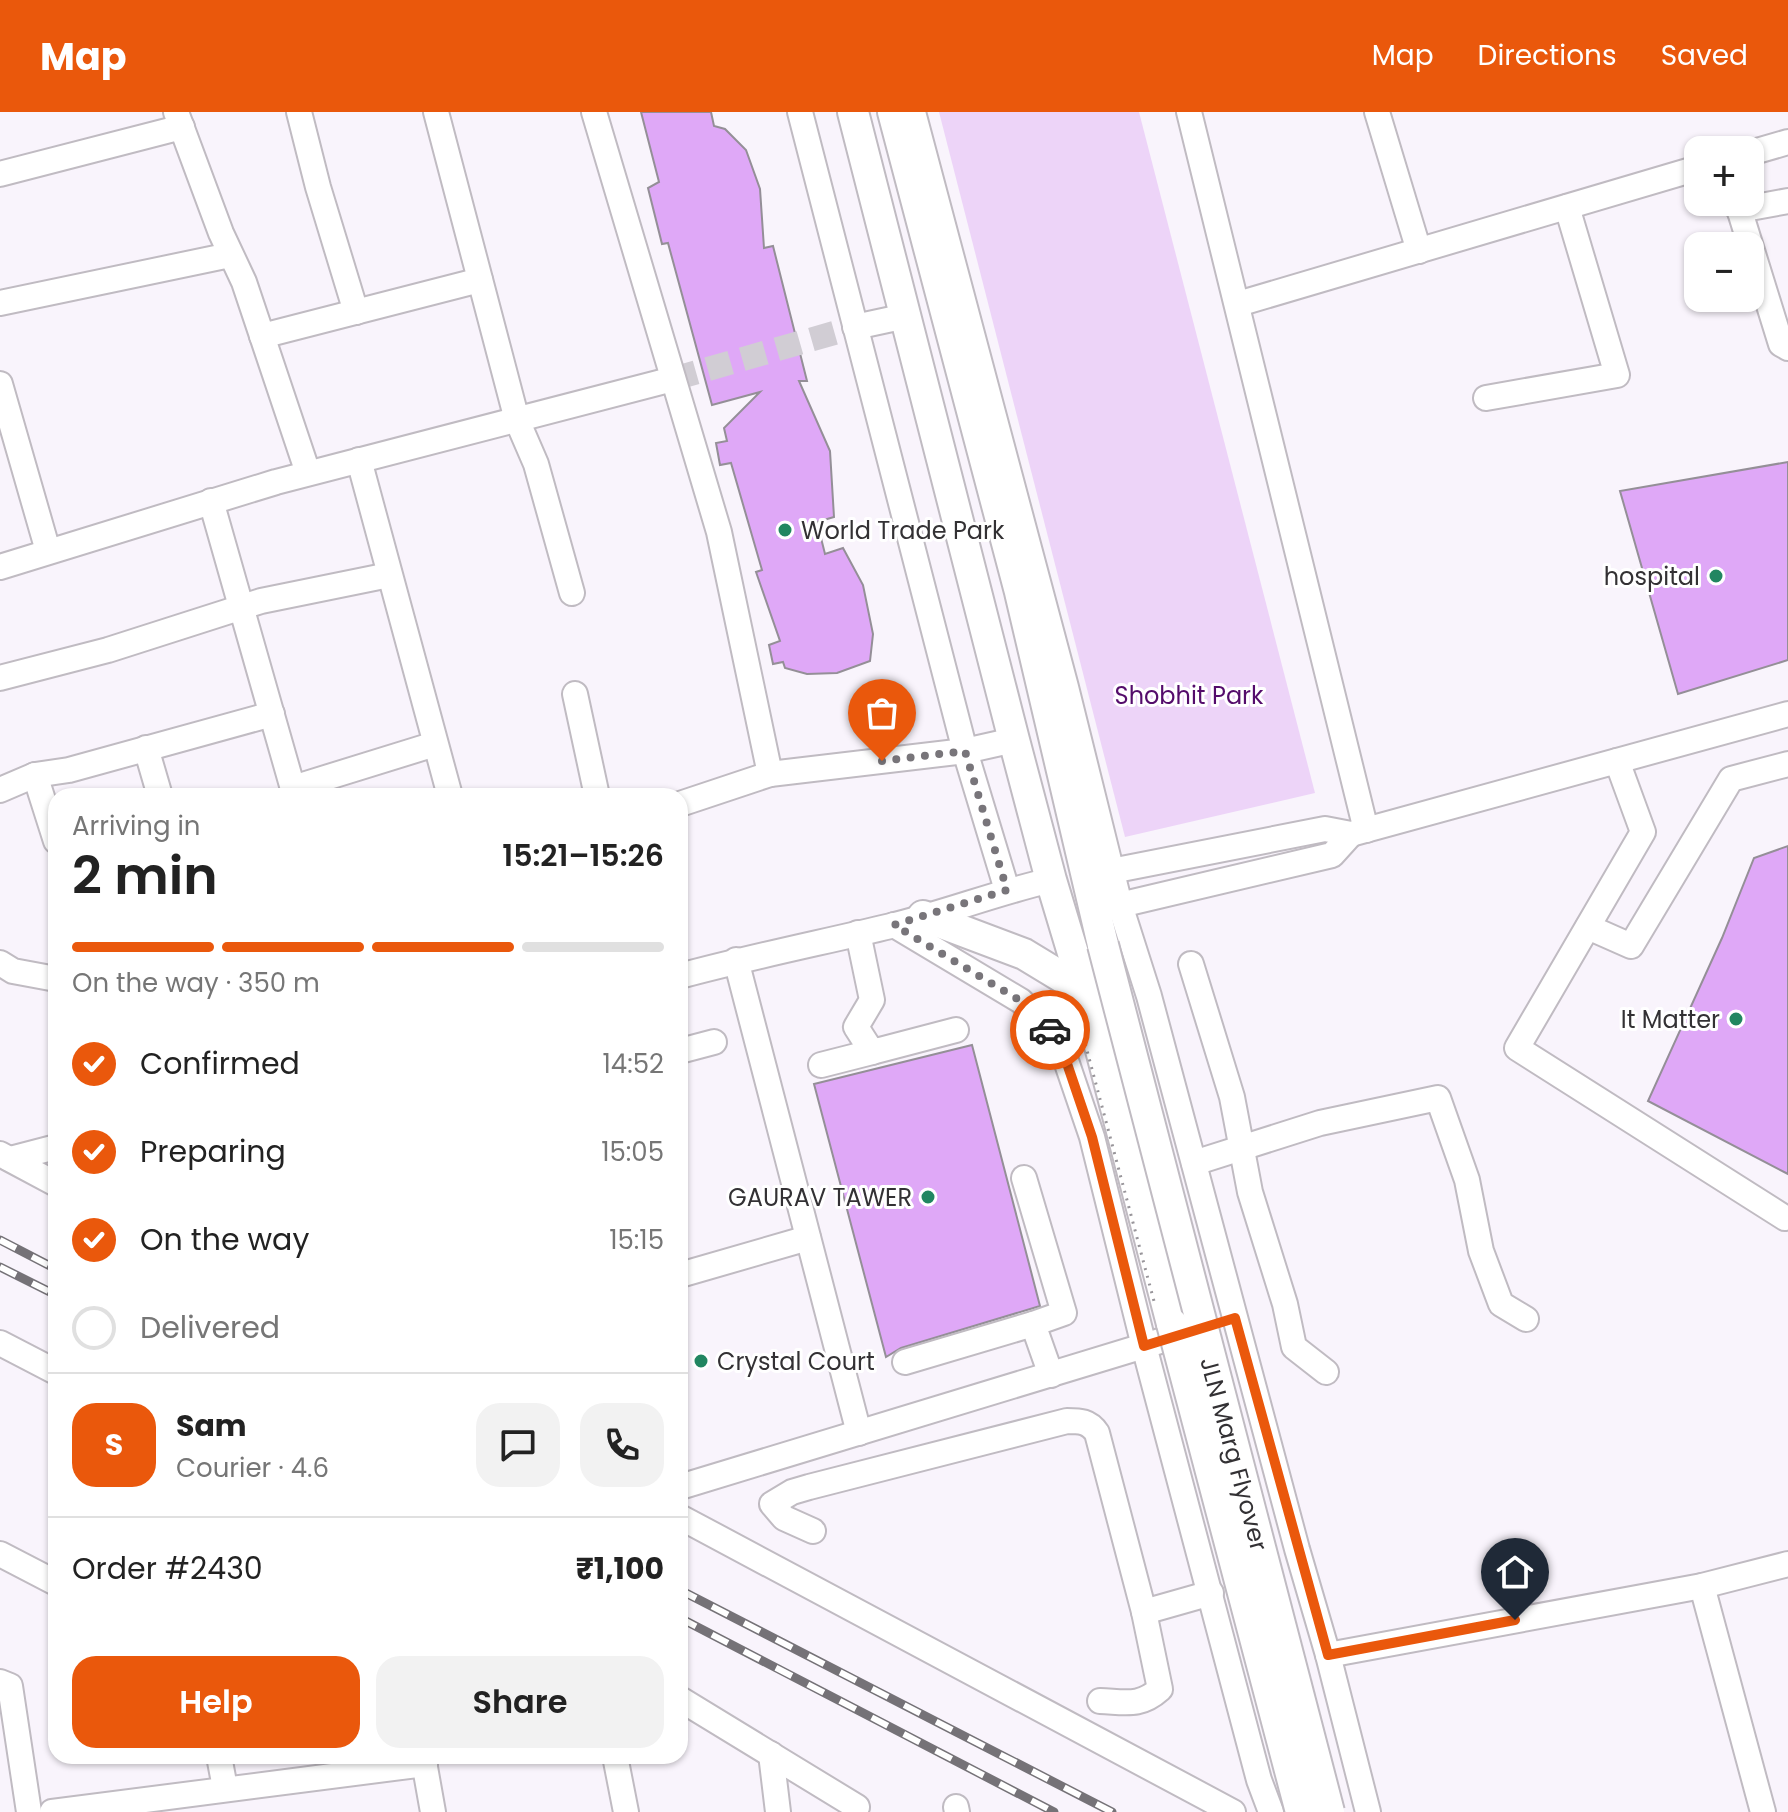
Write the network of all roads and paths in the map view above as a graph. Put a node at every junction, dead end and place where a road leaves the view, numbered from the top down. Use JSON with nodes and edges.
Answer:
{"nodes":[{"id":1,"x":299,"y":112,"type":"edge"},
{"id":2,"x":436,"y":112,"type":"edge"},
{"id":3,"x":594,"y":112,"type":"edge"},
{"id":4,"x":800,"y":112,"type":"edge"},
{"id":5,"x":853,"y":112,"type":"edge"},
{"id":6,"x":893,"y":112,"type":"edge"},
{"id":7,"x":913,"y":112,"type":"edge"},
{"id":8,"x":1189,"y":112,"type":"edge"},
{"id":9,"x":1377,"y":112,"type":"edge"},
{"id":10,"x":179,"y":120,"type":"edge"},
{"id":11,"x":1788,"y":142,"type":"edge"},
{"id":12,"x":1764,"y":149,"type":"edge"},
{"id":13,"x":1684,"y":172,"type":"edge"},
{"id":14,"x":0,"y":174,"type":"edge"},
{"id":15,"x":1788,"y":201,"type":"edge"},
{"id":16,"x":1764,"y":203,"type":"edge"},
{"id":17,"x":1567,"y":207,"type":"junction"},
{"id":18,"x":1741,"y":216,"type":"edge"},
{"id":19,"x":1419,"y":251,"type":"junction"},
{"id":20,"x":230,"y":255,"type":"junction"},
{"id":21,"x":480,"y":280,"type":"junction"},
{"id":22,"x":0,"y":303,"type":"edge"},
{"id":23,"x":1238,"y":304,"type":"junction"},
{"id":24,"x":356,"y":312,"type":"junction"},
{"id":25,"x":906,"y":316,"type":"junction"},
{"id":26,"x":855,"y":327,"type":"junction"},
{"id":27,"x":262,"y":336,"type":"junction"},
{"id":28,"x":1784,"y":346,"type":"edge"},
{"id":29,"x":1788,"y":369,"type":"edge"},
{"id":30,"x":673,"y":379,"type":"junction"},
{"id":31,"x":1486,"y":398,"type":"dead end"},
{"id":32,"x":2,"y":399,"type":"edge"},
{"id":33,"x":517,"y":420,"type":"junction"},
{"id":34,"x":359,"y":460,"type":"junction"},
{"id":35,"x":308,"y":473,"type":"junction"},
{"id":36,"x":211,"y":501,"type":"junction"},
{"id":37,"x":48,"y":551,"type":"junction"},
{"id":38,"x":0,"y":567,"type":"edge"},
{"id":39,"x":389,"y":575,"type":"junction"},
{"id":40,"x":572,"y":593,"type":"dead end"},
{"id":41,"x":241,"y":607,"type":"junction"},
{"id":42,"x":0,"y":678,"type":"edge"},
{"id":43,"x":575,"y":694,"type":"dead end"},
{"id":44,"x":272,"y":714,"type":"junction"},
{"id":45,"x":1788,"y":714,"type":"edge"},
{"id":46,"x":1014,"y":740,"type":"junction"},
{"id":47,"x":435,"y":744,"type":"junction"},
{"id":48,"x":146,"y":748,"type":"junction"},
{"id":49,"x":965,"y":751,"type":"junction"},
{"id":50,"x":1617,"y":761,"type":"junction"},
{"id":51,"x":1788,"y":764,"type":"edge"},
{"id":52,"x":770,"y":774,"type":"junction"},
{"id":53,"x":35,"y":775,"type":"junction"},
{"id":54,"x":158,"y":788,"type":"edge"},
{"id":55,"x":293,"y":788,"type":"edge"},
{"id":56,"x":306,"y":788,"type":"edge"},
{"id":57,"x":448,"y":788,"type":"edge"},
{"id":58,"x":595,"y":788,"type":"edge"},
{"id":59,"x":0,"y":790,"type":"edge"},
{"id":60,"x":688,"y":801,"type":"edge"},
{"id":61,"x":48,"y":816,"type":"edge"},
{"id":62,"x":1358,"y":832,"type":"junction"},
{"id":63,"x":1099,"y":873,"type":"junction"},
{"id":64,"x":1051,"y":880,"type":"junction"},
{"id":65,"x":1007,"y":890,"type":"junction"},
{"id":66,"x":1107,"y":908,"type":"junction"},
{"id":67,"x":923,"y":916,"type":"junction"},
{"id":68,"x":894,"y":925,"type":"junction"},
{"id":69,"x":1588,"y":927,"type":"junction"},
{"id":70,"x":858,"y":933,"type":"junction"},
{"id":71,"x":736,"y":960,"type":"junction"},
{"id":72,"x":0,"y":963,"type":"edge"},
{"id":73,"x":1191,"y":964,"type":"dead end"},
{"id":74,"x":688,"y":974,"type":"edge"},
{"id":75,"x":48,"y":978,"type":"edge"},
{"id":76,"x":1085,"y":991,"type":"junction"},
{"id":77,"x":956,"y":1030,"type":"dead end"},
{"id":78,"x":714,"y":1042,"type":"dead end"},
{"id":79,"x":688,"y":1049,"type":"edge"},
{"id":80,"x":872,"y":1052,"type":"junction"},
{"id":81,"x":821,"y":1065,"type":"dead end"},
{"id":82,"x":1241,"y":1146,"type":"junction"},
{"id":83,"x":48,"y":1149,"type":"edge"},
{"id":84,"x":5,"y":1157,"type":"edge"},
{"id":85,"x":1194,"y":1163,"type":"junction"},
{"id":86,"x":1024,"y":1178,"type":"dead end"},
{"id":87,"x":48,"y":1180,"type":"edge"},
{"id":88,"x":1785,"y":1218,"type":"dead end"},
{"id":89,"x":808,"y":1238,"type":"junction"},
{"id":90,"x":688,"y":1273,"type":"edge"},
{"id":91,"x":1235,"y":1318,"type":"junction"},
{"id":92,"x":1526,"y":1319,"type":"dead end"},
{"id":93,"x":1033,"y":1324,"type":"junction"},
{"id":94,"x":0,"y":1343,"type":"edge"},
{"id":95,"x":1144,"y":1346,"type":"junction"},
{"id":96,"x":905,"y":1362,"type":"dead end"},
{"id":97,"x":48,"y":1368,"type":"edge"},
{"id":98,"x":1326,"y":1372,"type":"dead end"},
{"id":99,"x":1051,"y":1375,"type":"junction"},
{"id":100,"x":859,"y":1433,"type":"junction"},
{"id":101,"x":688,"y":1485,"type":"edge"},
{"id":102,"x":688,"y":1521,"type":"edge"},
{"id":103,"x":813,"y":1531,"type":"dead end"},
{"id":104,"x":0,"y":1554,"type":"edge"},
{"id":105,"x":1788,"y":1565,"type":"edge"},
{"id":106,"x":48,"y":1579,"type":"edge"},
{"id":107,"x":1702,"y":1586,"type":"junction"},
{"id":108,"x":1211,"y":1593,"type":"junction"},
{"id":109,"x":1144,"y":1612,"type":"junction"},
{"id":110,"x":1328,"y":1655,"type":"junction"},
{"id":111,"x":0,"y":1682,"type":"edge"},
{"id":112,"x":1100,"y":1701,"type":"dead end"},
{"id":113,"x":688,"y":1704,"type":"edge"},
{"id":114,"x":771,"y":1754,"type":"junction"},
{"id":115,"x":220,"y":1764,"type":"edge"},
{"id":116,"x":396,"y":1764,"type":"edge"},
{"id":117,"x":425,"y":1764,"type":"edge"},
{"id":118,"x":617,"y":1764,"type":"edge"},
{"id":119,"x":225,"y":1788,"type":"junction"},
{"id":120,"x":857,"y":1807,"type":"dead end"},
{"id":121,"x":29,"y":1812,"type":"edge"},
{"id":122,"x":52,"y":1812,"type":"edge"},
{"id":123,"x":433,"y":1812,"type":"edge"},
{"id":124,"x":626,"y":1812,"type":"edge"},
{"id":125,"x":778,"y":1812,"type":"edge"},
{"id":126,"x":1233,"y":1812,"type":"edge"},
{"id":127,"x":1271,"y":1812,"type":"edge"},
{"id":128,"x":1301,"y":1812,"type":"edge"},
{"id":129,"x":1329,"y":1812,"type":"edge"},
{"id":130,"x":1368,"y":1812,"type":"edge"},
{"id":131,"x":1763,"y":1812,"type":"edge"}],
"edges":[{"from":1,"to":24,"type":"street"},
{"from":2,"to":21,"type":"street"},
{"from":3,"to":30,"type":"street"},
{"from":4,"to":26,"type":"street"},
{"from":5,"to":25,"type":"main road","name":"JLN Marg Flyover"},
{"from":6,"to":63,"type":"main road","name":"JLN Marg Flyover"},
{"from":7,"to":63,"type":"street"},
{"from":8,"to":23,"type":"street"},
{"from":9,"to":19,"type":"street"},
{"from":10,"to":14,"type":"street"},
{"from":10,"to":20,"type":"street"},
{"from":11,"to":12,"type":"street"},
{"from":13,"to":17,"type":"street"},
{"from":15,"to":16,"type":"street"},
{"from":17,"to":19,"type":"street"},
{"from":17,"to":31,"type":"street"},
{"from":18,"to":28,"type":"street"},
{"from":19,"to":23,"type":"street"},
{"from":20,"to":22,"type":"street"},
{"from":20,"to":27,"type":"street"},
{"from":21,"to":24,"type":"street"},
{"from":21,"to":33,"type":"street"},
{"from":23,"to":62,"type":"street"},
{"from":24,"to":27,"type":"street"},
{"from":25,"to":26,"type":"street"},
{"from":25,"to":46,"type":"main road","name":"JLN Marg Flyover"},
{"from":26,"to":49,"type":"street"},
{"from":27,"to":35,"type":"street"},
{"from":28,"to":29,"type":"street"},
{"from":30,"to":33,"type":"street"},
{"from":30,"to":52,"type":"street"},
{"from":32,"to":37,"type":"street"},
{"from":33,"to":34,"type":"street"},
{"from":33,"to":40,"type":"street"},
{"from":34,"to":35,"type":"street"},
{"from":34,"to":39,"type":"street"},
{"from":35,"to":36,"type":"street"},
{"from":36,"to":37,"type":"street"},
{"from":36,"to":41,"type":"street"},
{"from":37,"to":38,"type":"street"},
{"from":39,"to":41,"type":"street"},
{"from":39,"to":47,"type":"street"},
{"from":41,"to":42,"type":"street"},
{"from":41,"to":44,"type":"street"},
{"from":43,"to":58,"type":"street"},
{"from":44,"to":48,"type":"street"},
{"from":44,"to":55,"type":"street"},
{"from":45,"to":50,"type":"street"},
{"from":46,"to":49,"type":"street"},
{"from":46,"to":64,"type":"main road","name":"JLN Marg Flyover"},
{"from":47,"to":56,"type":"street"},
{"from":47,"to":57,"type":"street"},
{"from":48,"to":53,"type":"street"},
{"from":48,"to":54,"type":"street"},
{"from":49,"to":52,"type":"street"},
{"from":49,"to":65,"type":"street"},
{"from":50,"to":62,"type":"street"},
{"from":50,"to":69,"type":"street"},
{"from":51,"to":69,"type":"street"},
{"from":52,"to":60,"type":"street"},
{"from":53,"to":59,"type":"street"},
{"from":53,"to":61,"type":"street"},
{"from":62,"to":63,"type":"street"},
{"from":62,"to":66,"type":"street"},
{"from":63,"to":66,"type":"main road","name":"JLN Marg Flyover"},
{"from":64,"to":65,"type":"street"},
{"from":64,"to":76,"type":"main road","name":"JLN Marg Flyover"},
{"from":65,"to":67,"type":"street"},
{"from":66,"to":85,"type":"street"},
{"from":66,"to":129,"type":"main road","name":"JLN Marg Flyover","bridge":true},
{"from":67,"to":68,"type":"street"},
{"from":67,"to":76,"type":"main road"},
{"from":68,"to":70,"type":"street"},
{"from":68,"to":95,"type":"street"},
{"from":69,"to":88,"type":"street"},
{"from":70,"to":71,"type":"street"},
{"from":70,"to":80,"type":"street"},
{"from":71,"to":74,"type":"street"},
{"from":71,"to":89,"type":"street"},
{"from":72,"to":75,"type":"street"},
{"from":73,"to":82,"type":"street"},
{"from":76,"to":128,"type":"main road","name":"JLN Marg Flyover","bridge":true},
{"from":77,"to":80,"type":"street"},
{"from":78,"to":79,"type":"street"},
{"from":80,"to":81,"type":"street"},
{"from":82,"to":85,"type":"street"},
{"from":82,"to":92,"type":"street"},
{"from":82,"to":98,"type":"street"},
{"from":83,"to":84,"type":"street"},
{"from":84,"to":87,"type":"street"},
{"from":85,"to":91,"type":"street"},
{"from":86,"to":93,"type":"street"},
{"from":89,"to":90,"type":"street"},
{"from":89,"to":100,"type":"street"},
{"from":91,"to":95,"type":"street"},
{"from":91,"to":110,"type":"street"},
{"from":93,"to":96,"type":"street"},
{"from":93,"to":99,"type":"street"},
{"from":94,"to":97,"type":"street"},
{"from":95,"to":99,"type":"street"},
{"from":95,"to":108,"type":"street"},
{"from":99,"to":100,"type":"street"},
{"from":100,"to":101,"type":"street"},
{"from":102,"to":126,"type":"street"},
{"from":103,"to":109,"type":"street"},
{"from":104,"to":106,"type":"street"},
{"from":105,"to":107,"type":"street"},
{"from":107,"to":110,"type":"street"},
{"from":107,"to":131,"type":"street"},
{"from":108,"to":109,"type":"street"},
{"from":108,"to":127,"type":"street"},
{"from":109,"to":112,"type":"street"},
{"from":110,"to":130,"type":"street"},
{"from":111,"to":121,"type":"street"},
{"from":113,"to":114,"type":"street"},
{"from":114,"to":120,"type":"street"},
{"from":114,"to":125,"type":"street"},
{"from":115,"to":119,"type":"street"},
{"from":116,"to":119,"type":"street"},
{"from":117,"to":123,"type":"street"},
{"from":118,"to":124,"type":"street"},
{"from":119,"to":122,"type":"street"}]}
